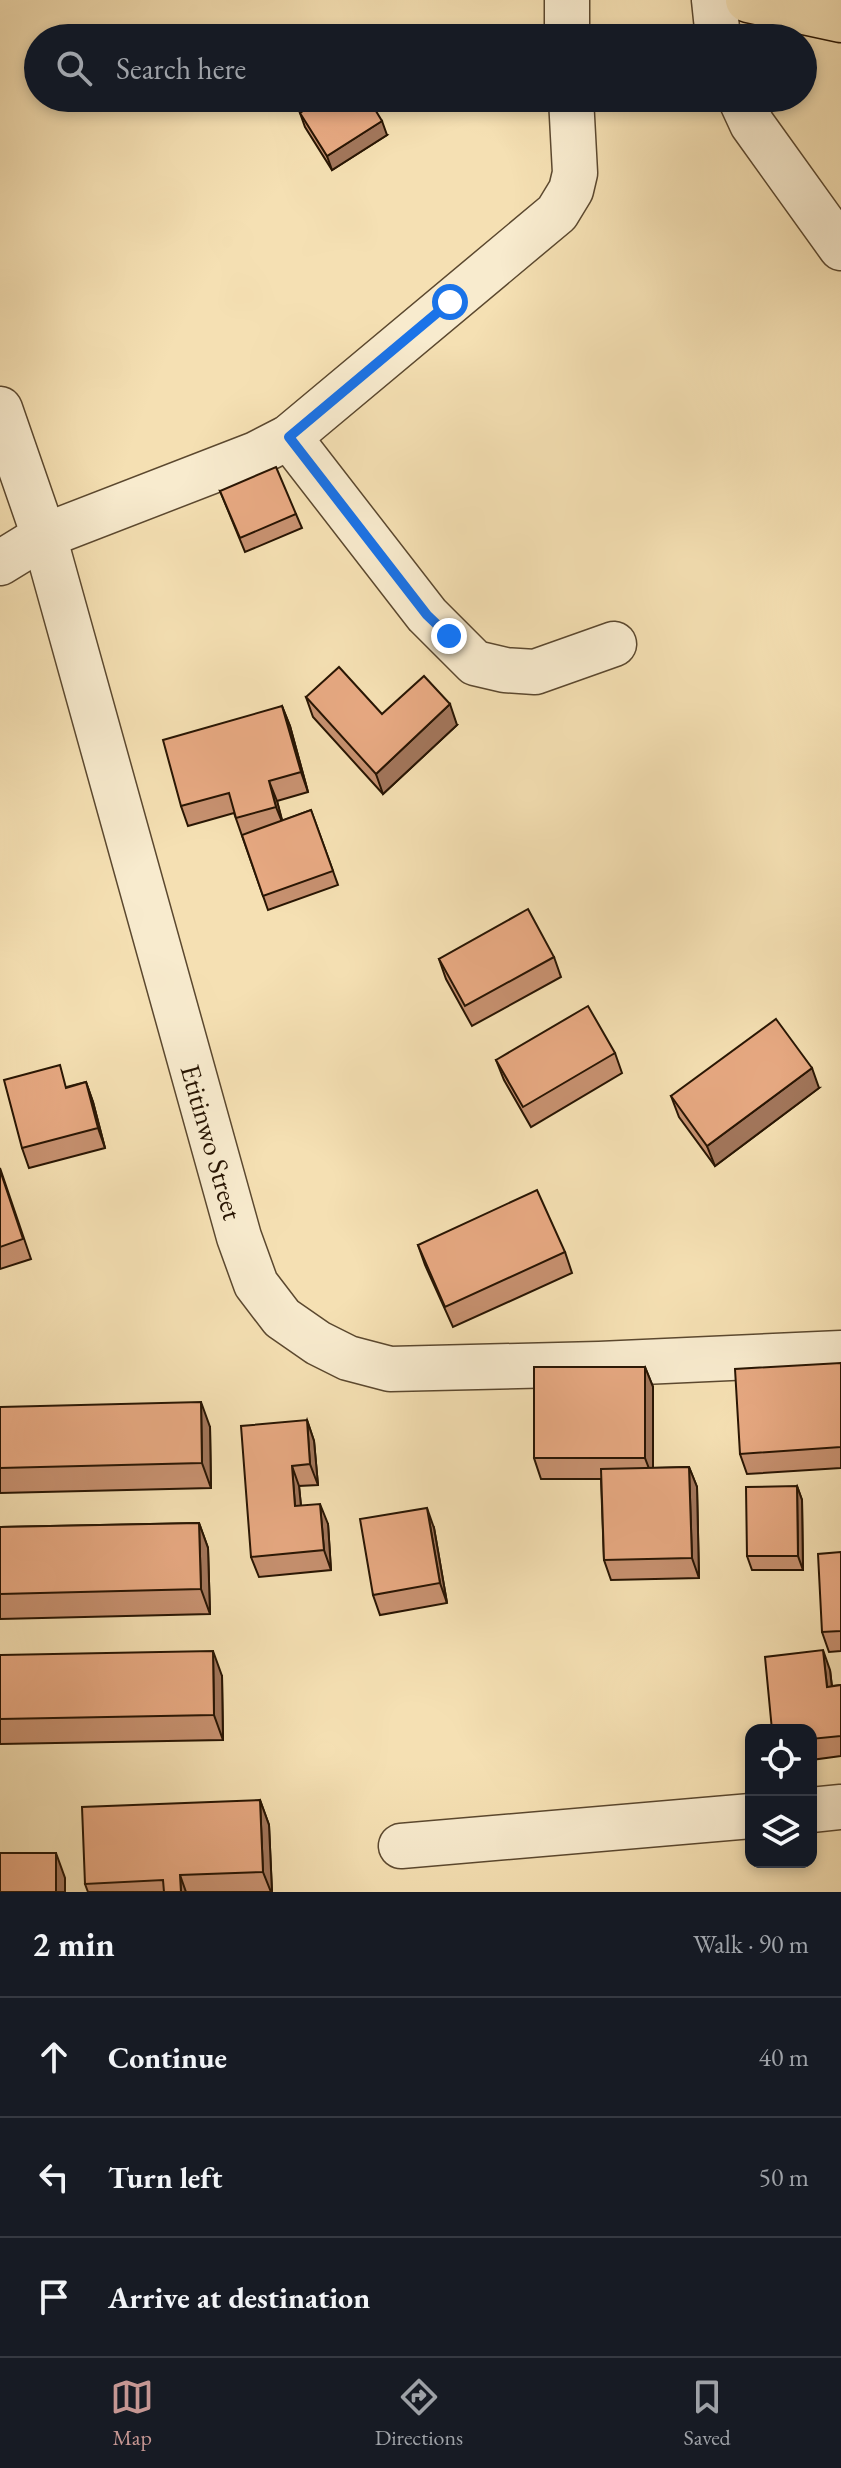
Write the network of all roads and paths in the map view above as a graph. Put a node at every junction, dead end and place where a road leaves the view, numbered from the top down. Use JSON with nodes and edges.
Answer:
{"nodes":[{"id":1,"x":567,"y":0,"type":"edge"},
{"id":2,"x":714,"y":0,"type":"edge"},
{"id":3,"x":748,"y":0,"type":"edge"},
{"id":4,"x":841,"y":20,"type":"edge"},
{"id":5,"x":567,"y":24,"type":"edge"},
{"id":6,"x":717,"y":24,"type":"edge"},
{"id":7,"x":572,"y":112,"type":"edge"},
{"id":8,"x":746,"y":112,"type":"edge"},
{"id":9,"x":841,"y":248,"type":"edge"},
{"id":10,"x":0,"y":409,"type":"edge"},
{"id":11,"x":289,"y":437,"type":"junction"},
{"id":12,"x":44,"y":536,"type":"junction"},
{"id":13,"x":0,"y":563,"type":"edge"},
{"id":14,"x":614,"y":644,"type":"dead end"},
{"id":15,"x":841,"y":1353,"type":"edge"},
{"id":16,"x":841,"y":1807,"type":"edge"},
{"id":17,"x":817,"y":1809,"type":"edge"},
{"id":18,"x":745,"y":1817,"type":"edge"},
{"id":19,"x":401,"y":1846,"type":"dead end"}],
"edges":[{"from":1,"to":5,"type":"street"},
{"from":2,"to":6,"type":"street"},
{"from":3,"to":4,"type":"main road"},
{"from":7,"to":11,"type":"street"},
{"from":8,"to":9,"type":"street"},
{"from":10,"to":12,"type":"street","name":"Etitinwo Street"},
{"from":11,"to":12,"type":"street"},
{"from":11,"to":14,"type":"street"},
{"from":12,"to":13,"type":"street"},
{"from":12,"to":15,"type":"street","name":"Etitinwo Street"},
{"from":16,"to":17,"type":"street"},
{"from":18,"to":19,"type":"street"}]}
